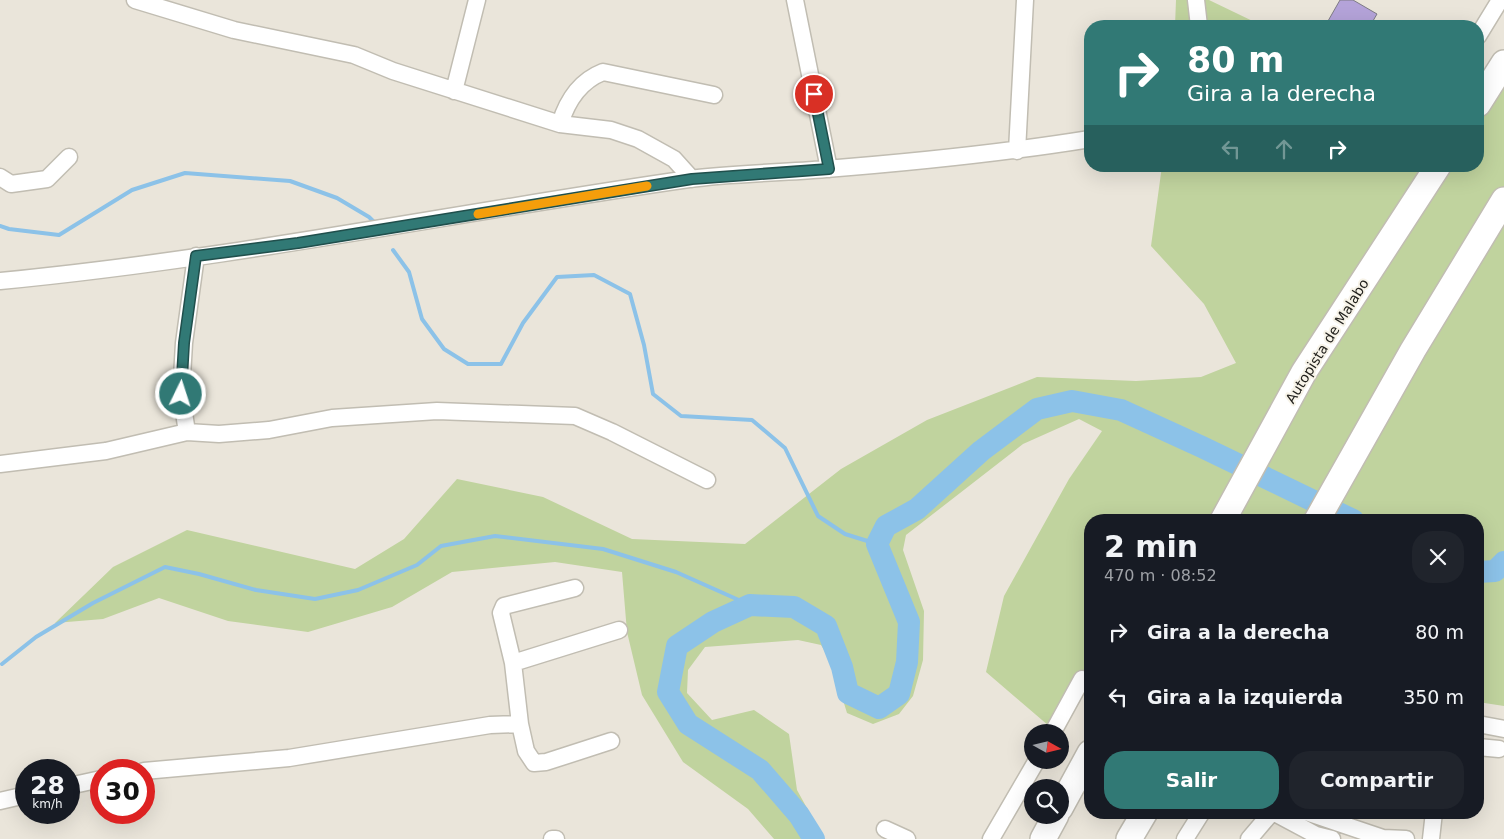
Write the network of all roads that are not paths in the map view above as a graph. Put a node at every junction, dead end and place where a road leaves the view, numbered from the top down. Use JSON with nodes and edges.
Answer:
{"nodes":[{"id":1,"x":136,"y":0,"type":"edge"},
{"id":2,"x":477,"y":0,"type":"edge"},
{"id":3,"x":795,"y":0,"type":"edge"},
{"id":4,"x":1025,"y":0,"type":"edge"},
{"id":5,"x":1196,"y":0,"type":"edge"},
{"id":6,"x":1500,"y":0,"type":"edge"},
{"id":7,"x":1198,"y":20,"type":"edge"},
{"id":8,"x":1484,"y":26,"type":"edge"},
{"id":9,"x":1504,"y":62,"type":"edge"},
{"id":10,"x":454,"y":91,"type":"junction"},
{"id":11,"x":1484,"y":94,"type":"edge"},
{"id":12,"x":714,"y":95,"type":"dead end"},
{"id":13,"x":560,"y":124,"type":"junction"},
{"id":14,"x":1084,"y":140,"type":"edge"},
{"id":15,"x":1017,"y":150,"type":"junction"},
{"id":16,"x":69,"y":157,"type":"dead end"},
{"id":17,"x":829,"y":169,"type":"junction"},
{"id":18,"x":1434,"y":172,"type":"edge"},
{"id":19,"x":0,"y":177,"type":"edge"},
{"id":20,"x":692,"y":179,"type":"junction"},
{"id":21,"x":1504,"y":200,"type":"edge"},
{"id":22,"x":196,"y":256,"type":"junction"},
{"id":23,"x":0,"y":281,"type":"edge"},
{"id":24,"x":187,"y":432,"type":"junction"},
{"id":25,"x":0,"y":464,"type":"edge"},
{"id":26,"x":707,"y":480,"type":"dead end"},
{"id":27,"x":1226,"y":514,"type":"edge"},
{"id":28,"x":1320,"y":514,"type":"edge"},
{"id":29,"x":575,"y":588,"type":"dead end"},
{"id":30,"x":619,"y":630,"type":"dead end"},
{"id":31,"x":513,"y":663,"type":"junction"},
{"id":32,"x":1082,"y":679,"type":"dead end"},
{"id":33,"x":520,"y":724,"type":"junction"},
{"id":34,"x":1057,"y":724,"type":"edge"},
{"id":35,"x":1484,"y":725,"type":"edge"},
{"id":36,"x":1504,"y":729,"type":"edge"},
{"id":37,"x":611,"y":742,"type":"dead end"},
{"id":38,"x":1484,"y":748,"type":"edge"},
{"id":39,"x":1499,"y":749,"type":"dead end"},
{"id":40,"x":1084,"y":764,"type":"edge"},
{"id":41,"x":1032,"y":769,"type":"edge"},
{"id":42,"x":155,"y":770,"type":"edge"},
{"id":43,"x":1069,"y":792,"type":"edge"},
{"id":44,"x":15,"y":798,"type":"edge"},
{"id":45,"x":0,"y":802,"type":"edge"},
{"id":46,"x":1140,"y":819,"type":"edge"},
{"id":47,"x":1198,"y":819,"type":"edge"},
{"id":48,"x":1267,"y":819,"type":"edge"},
{"id":49,"x":1286,"y":819,"type":"edge"},
{"id":50,"x":1327,"y":819,"type":"edge"},
{"id":51,"x":1433,"y":819,"type":"edge"},
{"id":52,"x":1051,"y":824,"type":"edge"},
{"id":53,"x":885,"y":829,"type":"dead end"},
{"id":54,"x":1383,"y":838,"type":"edge"},
{"id":55,"x":552,"y":839,"type":"edge"},
{"id":56,"x":556,"y":839,"type":"edge"},
{"id":57,"x":907,"y":839,"type":"edge"},
{"id":58,"x":991,"y":839,"type":"edge"},
{"id":59,"x":1043,"y":839,"type":"edge"},
{"id":60,"x":1129,"y":839,"type":"edge"},
{"id":61,"x":1185,"y":839,"type":"edge"},
{"id":62,"x":1249,"y":839,"type":"edge"},
{"id":63,"x":1332,"y":839,"type":"edge"},
{"id":64,"x":1406,"y":839,"type":"edge"},
{"id":65,"x":1431,"y":839,"type":"edge"}],
"edges":[{"from":1,"to":10,"type":"street"},
{"from":2,"to":10,"type":"street"},
{"from":3,"to":17,"type":"street"},
{"from":4,"to":15,"type":"street"},
{"from":5,"to":7,"type":"street"},
{"from":6,"to":8,"type":"street"},
{"from":9,"to":11,"type":"highway"},
{"from":10,"to":13,"type":"street"},
{"from":12,"to":13,"type":"street"},
{"from":13,"to":20,"type":"street"},
{"from":14,"to":15,"type":"street"},
{"from":15,"to":17,"type":"street"},
{"from":16,"to":19,"type":"street"},
{"from":17,"to":20,"type":"street"},
{"from":18,"to":27,"type":"highway","name":"Autopista de Malabo"},
{"from":20,"to":22,"type":"street"},
{"from":21,"to":28,"type":"highway"},
{"from":22,"to":23,"type":"street"},
{"from":22,"to":24,"type":"street"},
{"from":24,"to":25,"type":"street"},
{"from":24,"to":26,"type":"street"},
{"from":29,"to":31,"type":"street"},
{"from":30,"to":31,"type":"street"},
{"from":31,"to":33,"type":"street"},
{"from":32,"to":34,"type":"street"},
{"from":33,"to":37,"type":"street"},
{"from":33,"to":42,"type":"street"},
{"from":35,"to":36,"type":"street"},
{"from":38,"to":39,"type":"street"},
{"from":40,"to":43,"type":"highway"},
{"from":41,"to":58,"type":"street"},
{"from":44,"to":45,"type":"street"},
{"from":46,"to":60,"type":"highway"},
{"from":47,"to":61,"type":"street"},
{"from":48,"to":62,"type":"street"},
{"from":49,"to":63,"type":"street"},
{"from":50,"to":54,"type":"street"},
{"from":51,"to":65,"type":"street"},
{"from":52,"to":59,"type":"highway"},
{"from":53,"to":57,"type":"street"},
{"from":54,"to":64,"type":"street"},
{"from":55,"to":56,"type":"street"}]}
